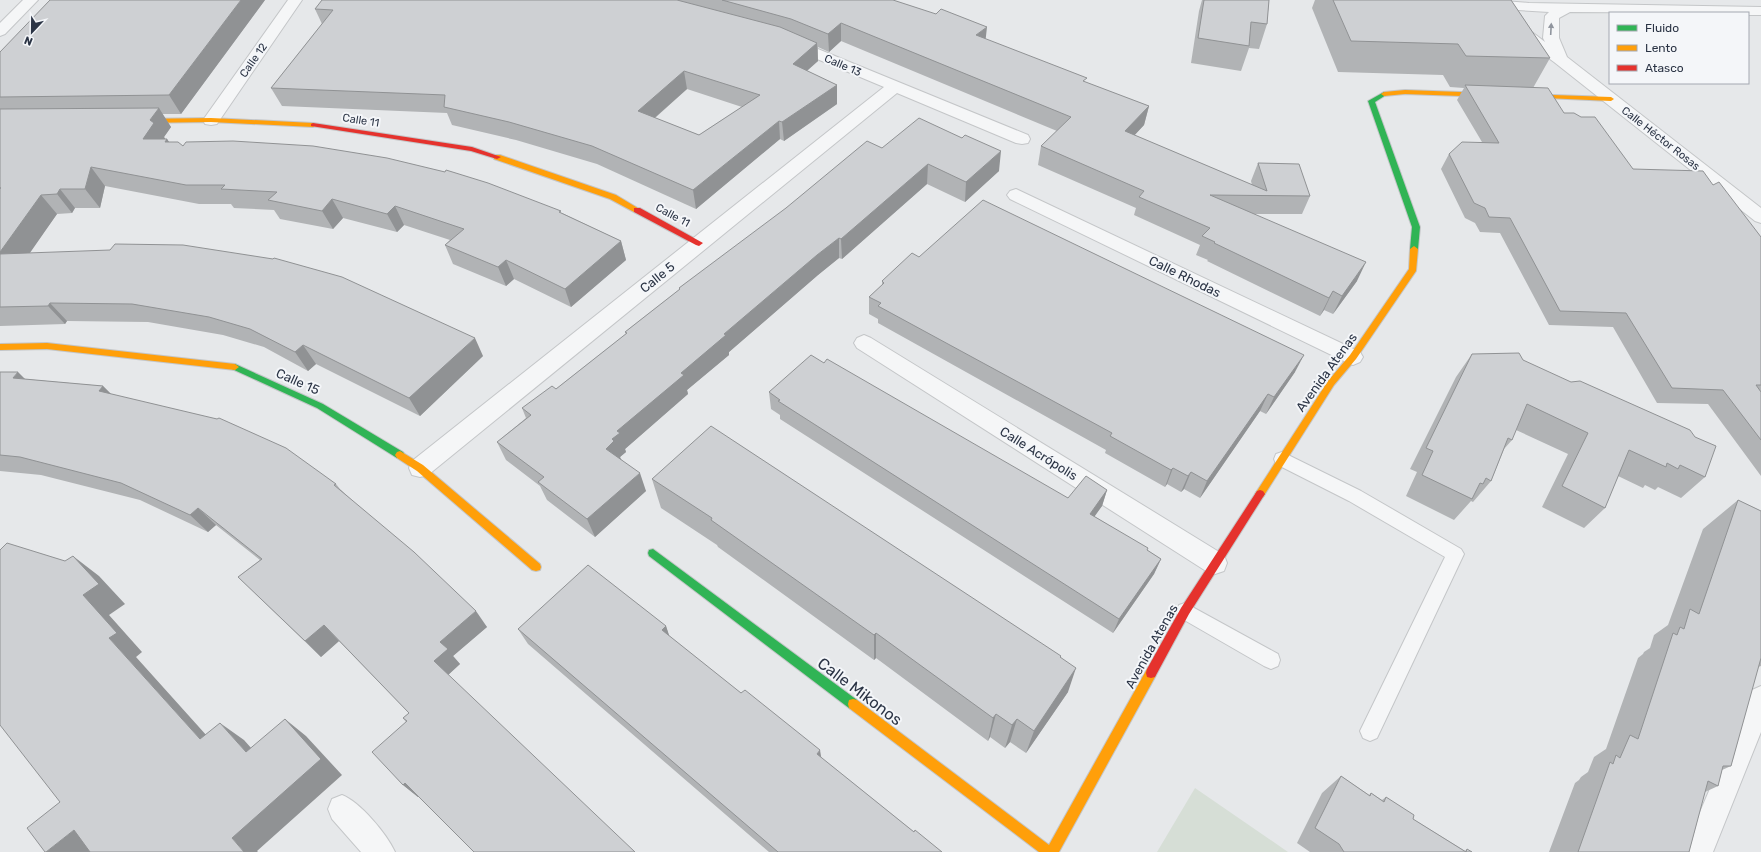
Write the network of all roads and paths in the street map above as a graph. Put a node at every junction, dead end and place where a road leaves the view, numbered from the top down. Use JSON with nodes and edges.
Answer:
{"nodes":[{"id":1,"x":31,"y":0,"type":"edge"},
{"id":2,"x":295,"y":0,"type":"edge"},
{"id":3,"x":1568,"y":7,"type":"junction"},
{"id":4,"x":1761,"y":11,"type":"edge"},
{"id":5,"x":0,"y":31,"type":"edge"},
{"id":6,"x":780,"y":39,"type":"edge"},
{"id":7,"x":1560,"y":59,"type":"junction"},
{"id":8,"x":895,"y":86,"type":"junction"},
{"id":9,"x":1500,"y":95,"type":"edge"},
{"id":10,"x":1516,"y":96,"type":"edge"},
{"id":11,"x":1611,"y":99,"type":"junction"},
{"id":12,"x":211,"y":120,"type":"junction"},
{"id":13,"x":125,"y":121,"type":"edge"},
{"id":14,"x":1022,"y":139,"type":"dead end"},
{"id":15,"x":1016,"y":196,"type":"dead end"},
{"id":16,"x":1761,"y":217,"type":"edge"},
{"id":17,"x":699,"y":243,"type":"junction"},
{"id":18,"x":864,"y":343,"type":"dead end"},
{"id":19,"x":0,"y":347,"type":"edge"},
{"id":20,"x":1353,"y":357,"type":"junction"},
{"id":21,"x":1282,"y":459,"type":"junction"},
{"id":22,"x":420,"y":468,"type":"junction"},
{"id":23,"x":653,"y":553,"type":"dead end"},
{"id":24,"x":1215,"y":563,"type":"junction"},
{"id":25,"x":536,"y":567,"type":"dead end"},
{"id":26,"x":1185,"y":612,"type":"junction"},
{"id":27,"x":1271,"y":660,"type":"dead end"},
{"id":28,"x":1761,"y":698,"type":"edge"},
{"id":29,"x":1370,"y":731,"type":"dead end"},
{"id":30,"x":342,"y":809,"type":"dead end"},
{"id":31,"x":1701,"y":851,"type":"edge"},
{"id":32,"x":380,"y":852,"type":"edge"},
{"id":33,"x":1049,"y":852,"type":"edge"},
{"id":34,"x":1052,"y":852,"type":"edge"}],
"edges":[{"from":1,"to":5,"type":"street"},
{"from":2,"to":12,"type":"street","name":"Calle 12"},
{"from":3,"to":4,"type":"street"},
{"from":7,"to":3,"type":"street","one_way":true},
{"from":3,"to":7,"type":"street","name":"Calle Héctor Rosas"},
{"from":6,"to":8,"type":"street","name":"Calle 13"},
{"from":7,"to":11,"type":"street","name":"Calle Héctor Rosas"},
{"from":8,"to":14,"type":"street","name":"Calle 13"},
{"from":8,"to":17,"type":"street","name":"Calle 5"},
{"from":9,"to":20,"type":"street","name":"Avenida Atenas"},
{"from":10,"to":11,"type":"street"},
{"from":11,"to":16,"type":"street","name":"Calle Héctor Rosas"},
{"from":12,"to":13,"type":"street","name":"Calle 11"},
{"from":12,"to":17,"type":"street","name":"Calle 11"},
{"from":15,"to":20,"type":"street","name":"Calle Rhodas"},
{"from":17,"to":22,"type":"street","name":"Calle 5"},
{"from":18,"to":24,"type":"street","name":"Calle Acrópolis"},
{"from":19,"to":22,"type":"street","name":"Calle 15"},
{"from":20,"to":21,"type":"street","name":"Avenida Atenas"},
{"from":21,"to":24,"type":"street","name":"Avenida Atenas"},
{"from":21,"to":29,"type":"lane"},
{"from":22,"to":25,"type":"street","name":"Calle 15"},
{"from":23,"to":33,"type":"street","name":"Calle Mikonos"},
{"from":24,"to":26,"type":"street","name":"Avenida Atenas"},
{"from":26,"to":27,"type":"lane"},
{"from":26,"to":34,"type":"street","name":"Avenida Atenas"},
{"from":28,"to":31,"type":"street"},
{"from":30,"to":32,"type":"street"}]}
